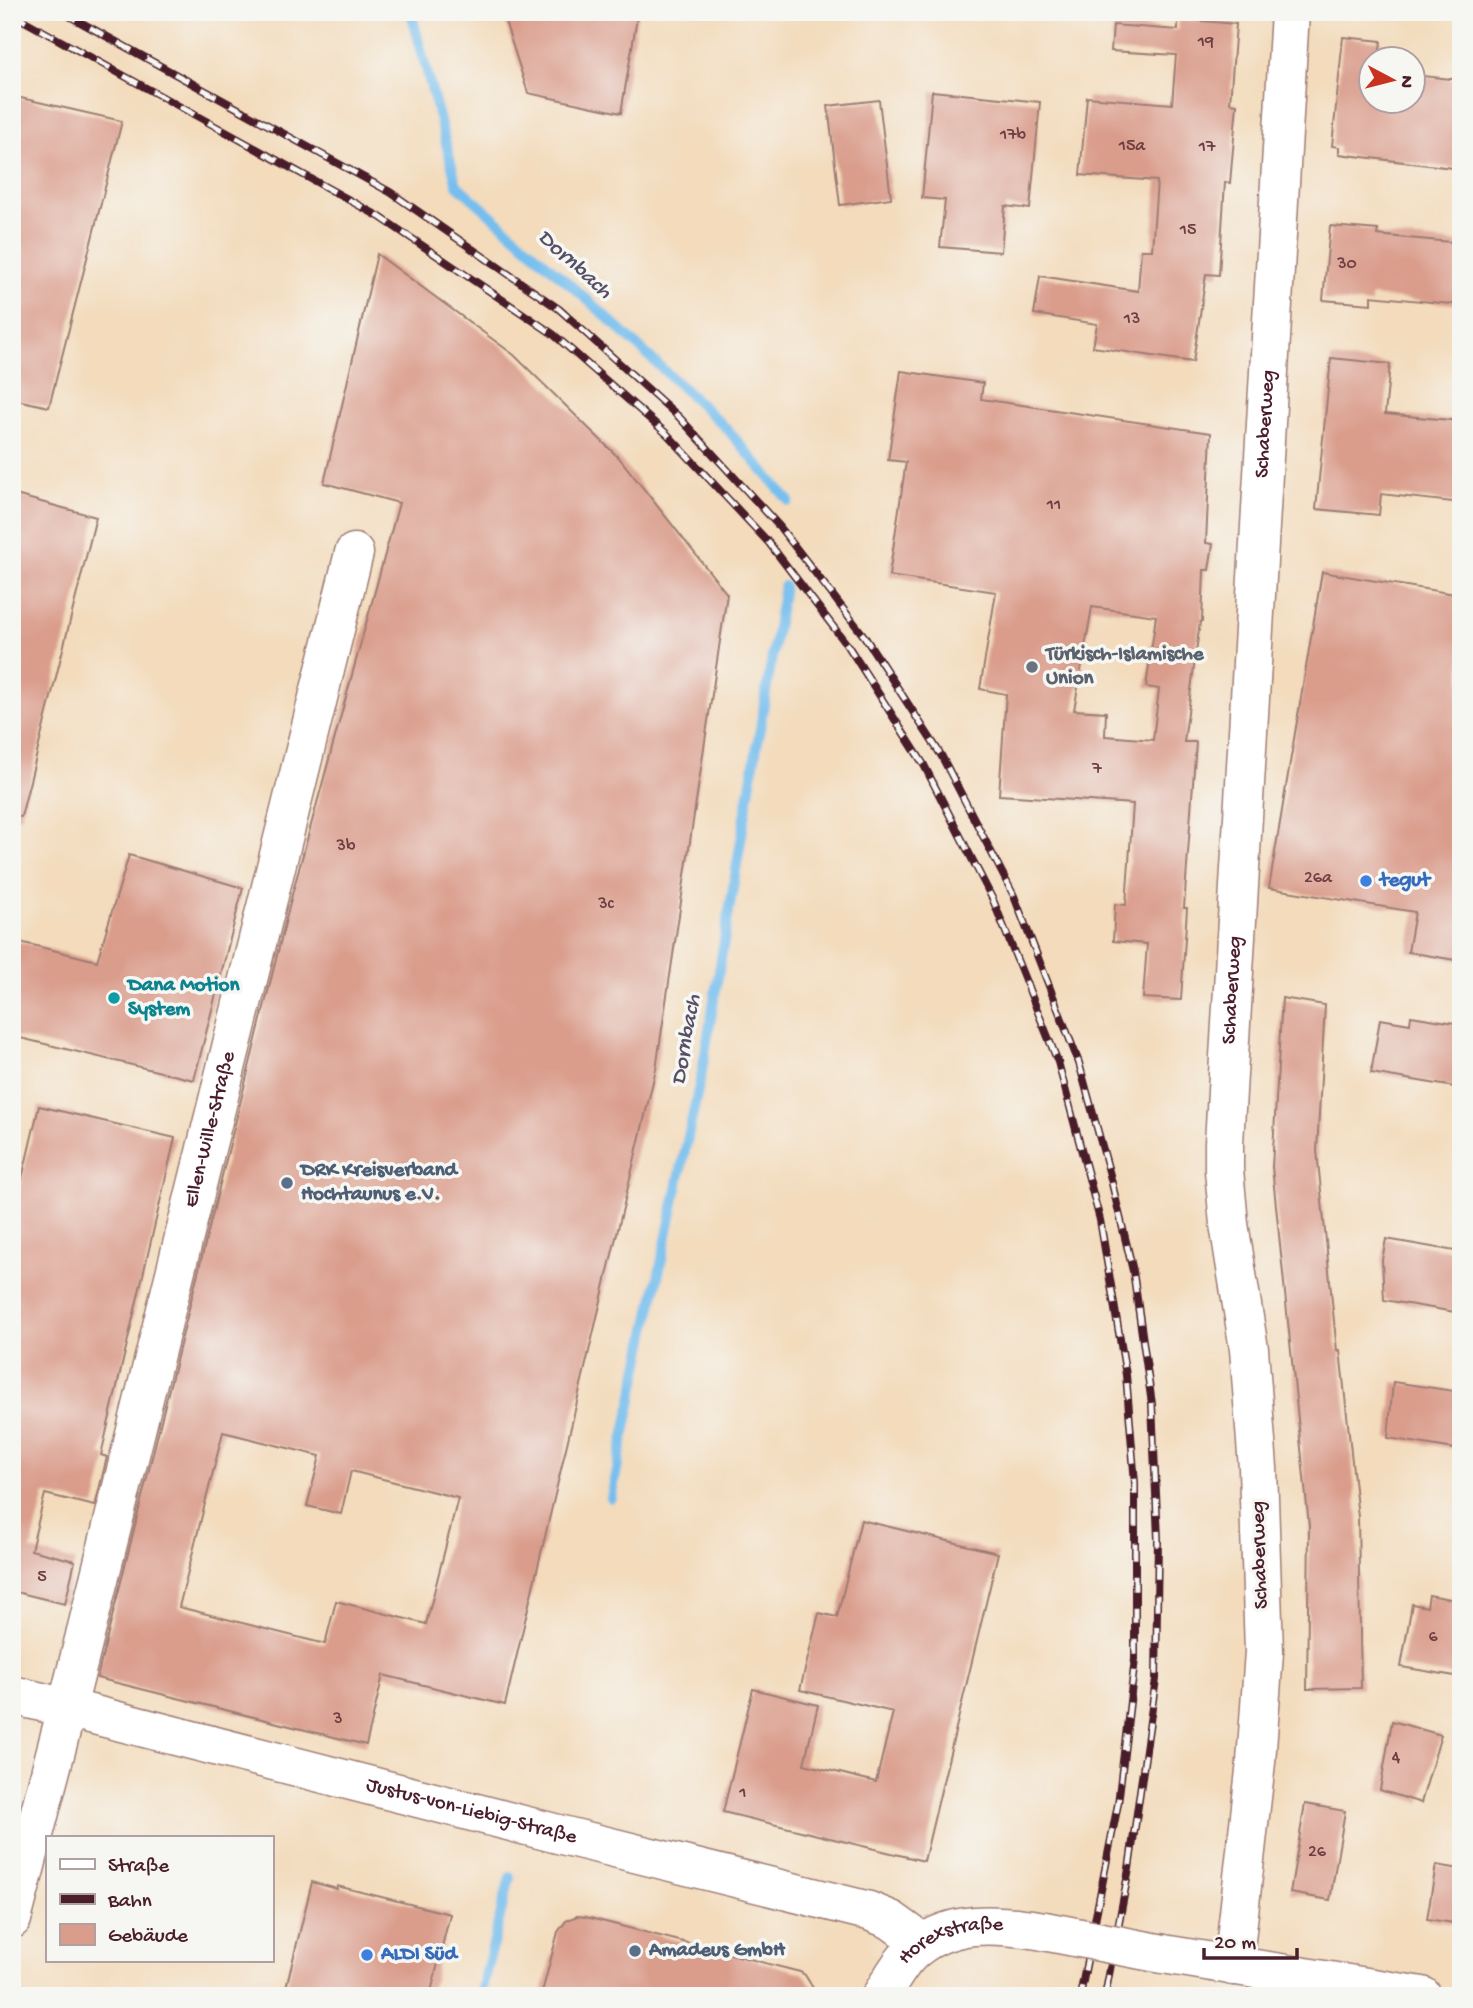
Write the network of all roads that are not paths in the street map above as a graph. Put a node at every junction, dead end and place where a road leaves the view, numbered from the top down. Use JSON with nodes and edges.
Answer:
{"nodes":[{"id":1,"x":1290,"y":12,"type":"edge"},
{"id":2,"x":354,"y":553,"type":"dead end"},
{"id":3,"x":12,"y":1695,"type":"edge"},
{"id":4,"x":67,"y":1708,"type":"junction"},
{"id":5,"x":12,"y":1919,"type":"edge"},
{"id":6,"x":923,"y":1943,"type":"junction"},
{"id":7,"x":1233,"y":1966,"type":"junction"},
{"id":8,"x":881,"y":1996,"type":"edge"},
{"id":9,"x":1422,"y":1996,"type":"edge"}],
"edges":[{"from":1,"to":7,"type":"street","name":"Schaberweg"},
{"from":2,"to":4,"type":"street","name":"Ellen-Wille-Straße"},
{"from":3,"to":4,"type":"street","name":"Justus-von-Liebig-Straße"},
{"from":4,"to":5,"type":"street","name":"Ellen-Wille-Straße"},
{"from":4,"to":6,"type":"street","name":"Justus-von-Liebig-Straße"},
{"from":6,"to":7,"type":"street","name":"Horexstraße","bridge":true},
{"from":6,"to":8,"type":"street","name":"Horexstraße"},
{"from":7,"to":9,"type":"street","name":"Horexstraße"}]}
